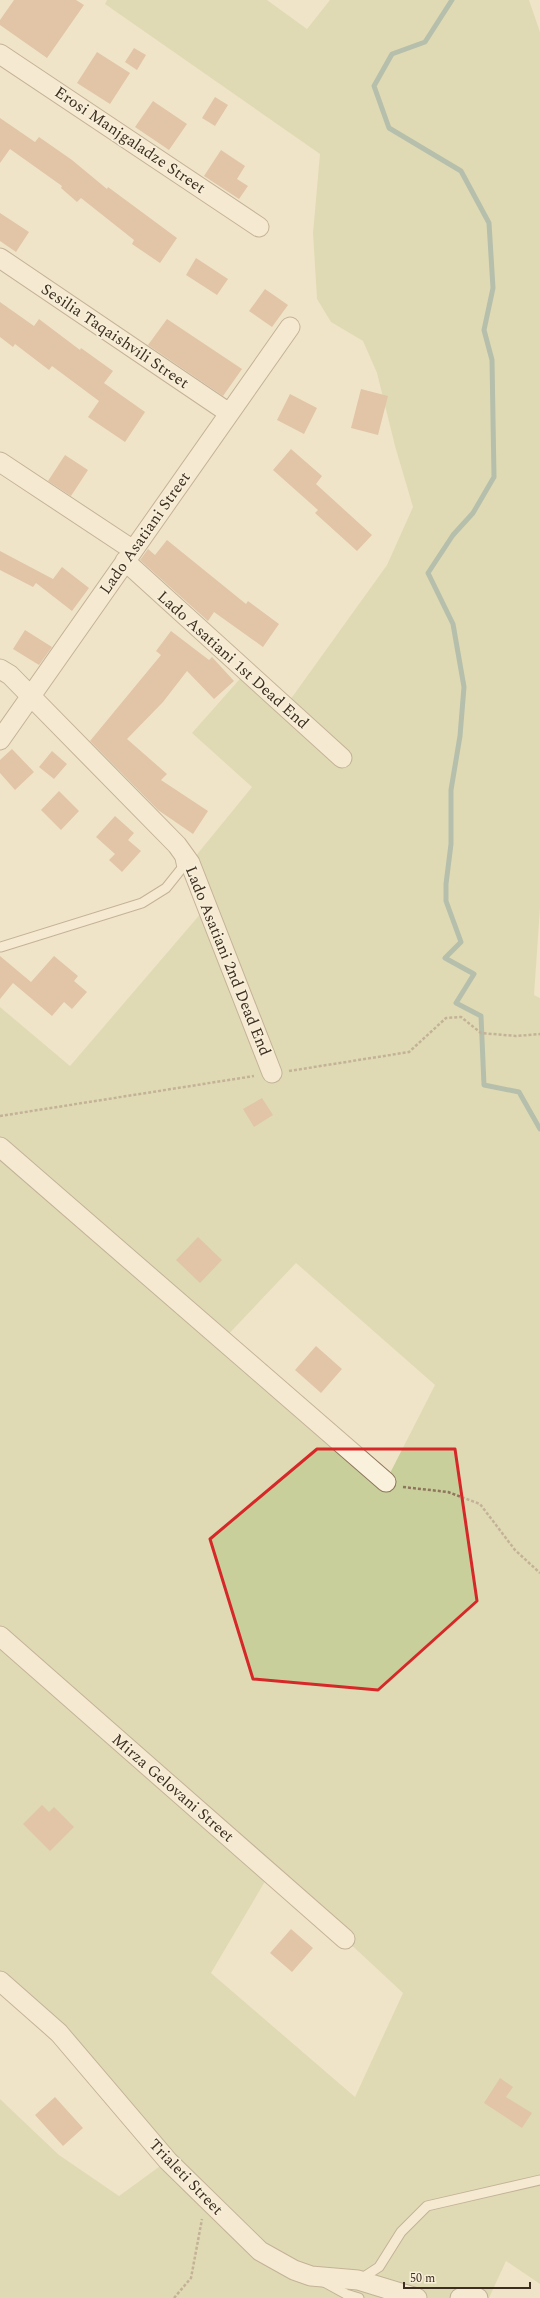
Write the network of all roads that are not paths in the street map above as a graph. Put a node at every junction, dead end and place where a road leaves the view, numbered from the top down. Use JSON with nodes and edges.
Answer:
{"nodes":[{"id":1,"x":0,"y":54,"type":"edge"},
{"id":2,"x":259,"y":227,"type":"dead end"},
{"id":3,"x":0,"y":258,"type":"edge"},
{"id":4,"x":290,"y":326,"type":"dead end"},
{"id":5,"x":229,"y":413,"type":"junction"},
{"id":6,"x":0,"y":462,"type":"edge"},
{"id":7,"x":129,"y":556,"type":"junction"},
{"id":8,"x":0,"y":669,"type":"edge"},
{"id":9,"x":30,"y":697,"type":"junction"},
{"id":10,"x":0,"y":740,"type":"edge"},
{"id":11,"x":342,"y":758,"type":"dead end"},
{"id":12,"x":177,"y":845,"type":"junction"},
{"id":13,"x":1,"y":947,"type":"edge"},
{"id":14,"x":272,"y":1074,"type":"dead end"},
{"id":15,"x":0,"y":1147,"type":"edge"},
{"id":16,"x":386,"y":1482,"type":"road end"},
{"id":17,"x":0,"y":1636,"type":"edge"},
{"id":18,"x":345,"y":1939,"type":"dead end"},
{"id":19,"x":0,"y":1982,"type":"edge"},
{"id":20,"x":540,"y":2180,"type":"edge"},
{"id":21,"x":358,"y":2289,"type":"edge"},
{"id":22,"x":417,"y":2298,"type":"edge"},
{"id":23,"x":460,"y":2298,"type":"edge"},
{"id":24,"x":478,"y":2298,"type":"edge"}],
"edges":[{"from":1,"to":2,"type":"street","name":"Erosi Manjgaladze Street"},
{"from":3,"to":5,"type":"street","name":"Sesilia Taqaishvili Street"},
{"from":4,"to":5,"type":"street","name":"Lado Asatiani Street"},
{"from":5,"to":7,"type":"street","name":"Lado Asatiani Street"},
{"from":6,"to":7,"type":"street","name":"Lado Asatiani 1st Dead End"},
{"from":7,"to":9,"type":"street","name":"Lado Asatiani Street"},
{"from":7,"to":11,"type":"street","name":"Lado Asatiani 1st Dead End"},
{"from":8,"to":9,"type":"street","name":"Lado Asatiani 2nd Dead End"},
{"from":9,"to":10,"type":"street","name":"Lado Asatiani Street"},
{"from":9,"to":12,"type":"street","name":"Lado Asatiani 2nd Dead End"},
{"from":12,"to":13,"type":"lane"},
{"from":12,"to":14,"type":"street","name":"Lado Asatiani 2nd Dead End"},
{"from":15,"to":16,"type":"street"},
{"from":17,"to":18,"type":"street","name":"Mirza Gelovani Street"},
{"from":19,"to":21,"type":"street","name":"Trialeti Street"},
{"from":20,"to":21,"type":"lane"},
{"from":21,"to":22,"type":"street","name":"Trialeti Street"},
{"from":23,"to":24,"type":"street"}]}
